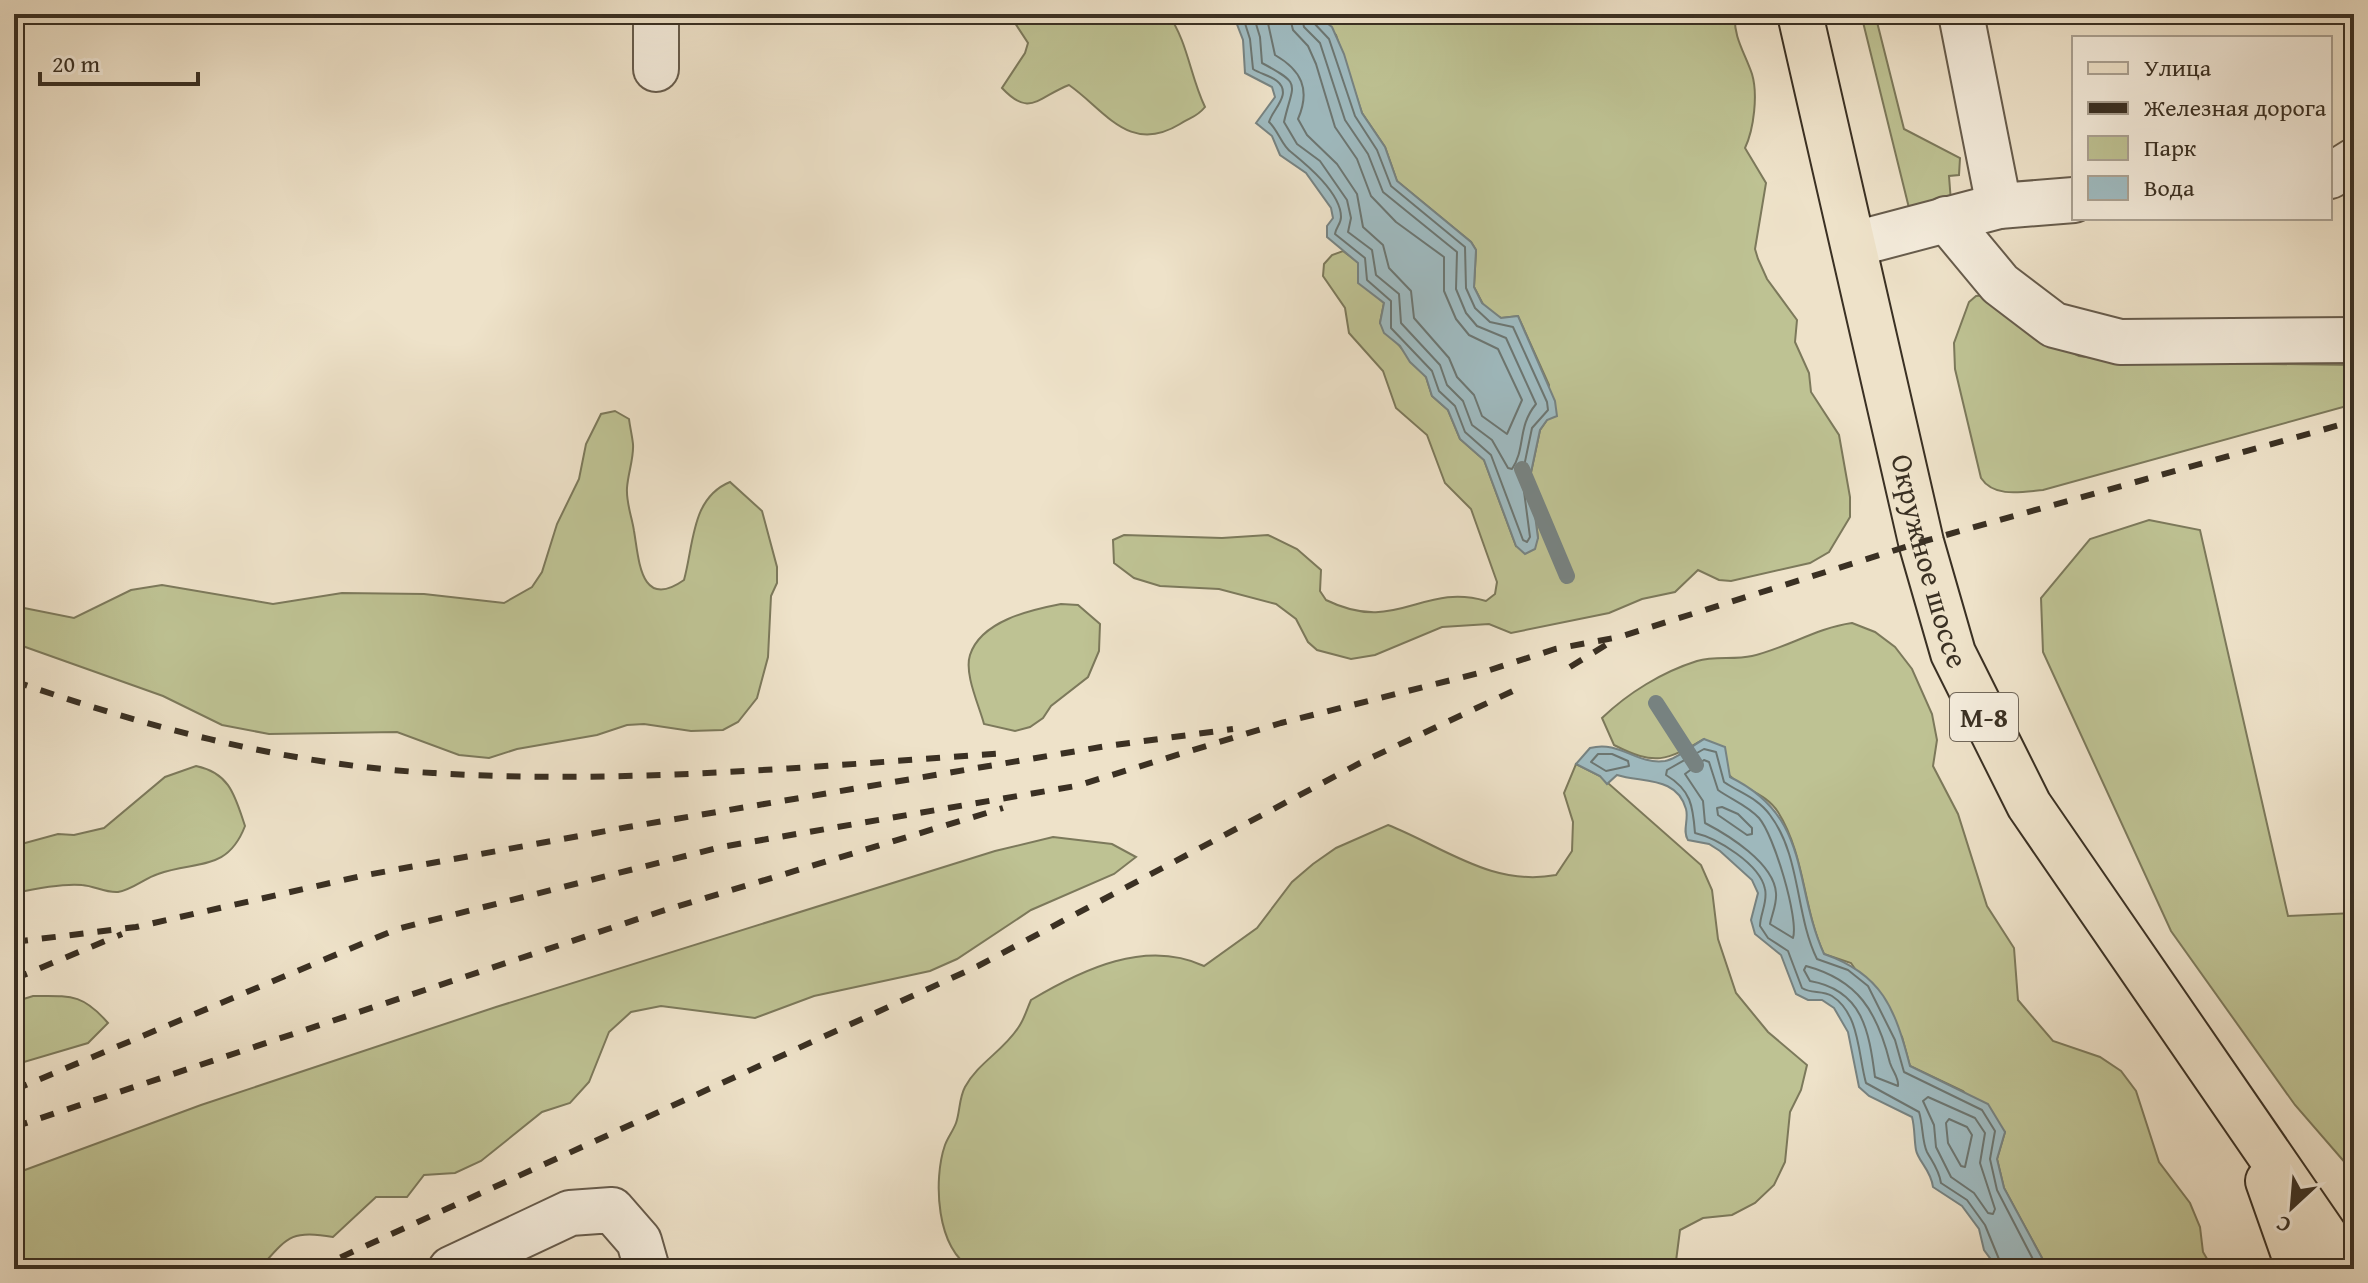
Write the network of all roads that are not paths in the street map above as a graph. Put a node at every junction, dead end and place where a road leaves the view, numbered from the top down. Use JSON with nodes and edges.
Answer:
{"nodes":[{"id":1,"x":656,"y":14,"type":"edge"},
{"id":2,"x":1800,"y":14,"type":"edge"},
{"id":3,"x":1961,"y":14,"type":"edge"},
{"id":4,"x":656,"y":69,"type":"dead end"},
{"id":5,"x":2354,"y":161,"type":"edge"},
{"id":6,"x":2332,"y":175,"type":"edge"},
{"id":7,"x":2072,"y":200,"type":"edge"},
{"id":8,"x":1999,"y":206,"type":"junction"},
{"id":9,"x":1946,"y":219,"type":"junction"},
{"id":10,"x":1855,"y":244,"type":"junction"},
{"id":11,"x":2354,"y":340,"type":"edge"},
{"id":12,"x":2250,"y":1130,"type":"junction"},
{"id":13,"x":451,"y":1269,"type":"edge"},
{"id":14,"x":647,"y":1269,"type":"edge"},
{"id":15,"x":2299,"y":1269,"type":"edge"},
{"id":16,"x":2348,"y":1269,"type":"edge"}],
"edges":[{"from":1,"to":4,"type":"lane"},
{"from":2,"to":10,"type":"main road","name":"Окружное шоссе","number":"М-8"},
{"from":3,"to":8,"type":"lane"},
{"from":5,"to":6,"type":"lane"},
{"from":7,"to":8,"type":"lane"},
{"from":8,"to":9,"type":"lane"},
{"from":9,"to":10,"type":"lane"},
{"from":9,"to":11,"type":"lane"},
{"from":10,"to":12,"type":"main road","name":"Окружное шоссе","number":"М-8"},
{"from":12,"to":15,"type":"main road","number":"М-8"},
{"from":12,"to":16,"type":"main road","number":"М-8"},
{"from":13,"to":14,"type":"lane"}]}
